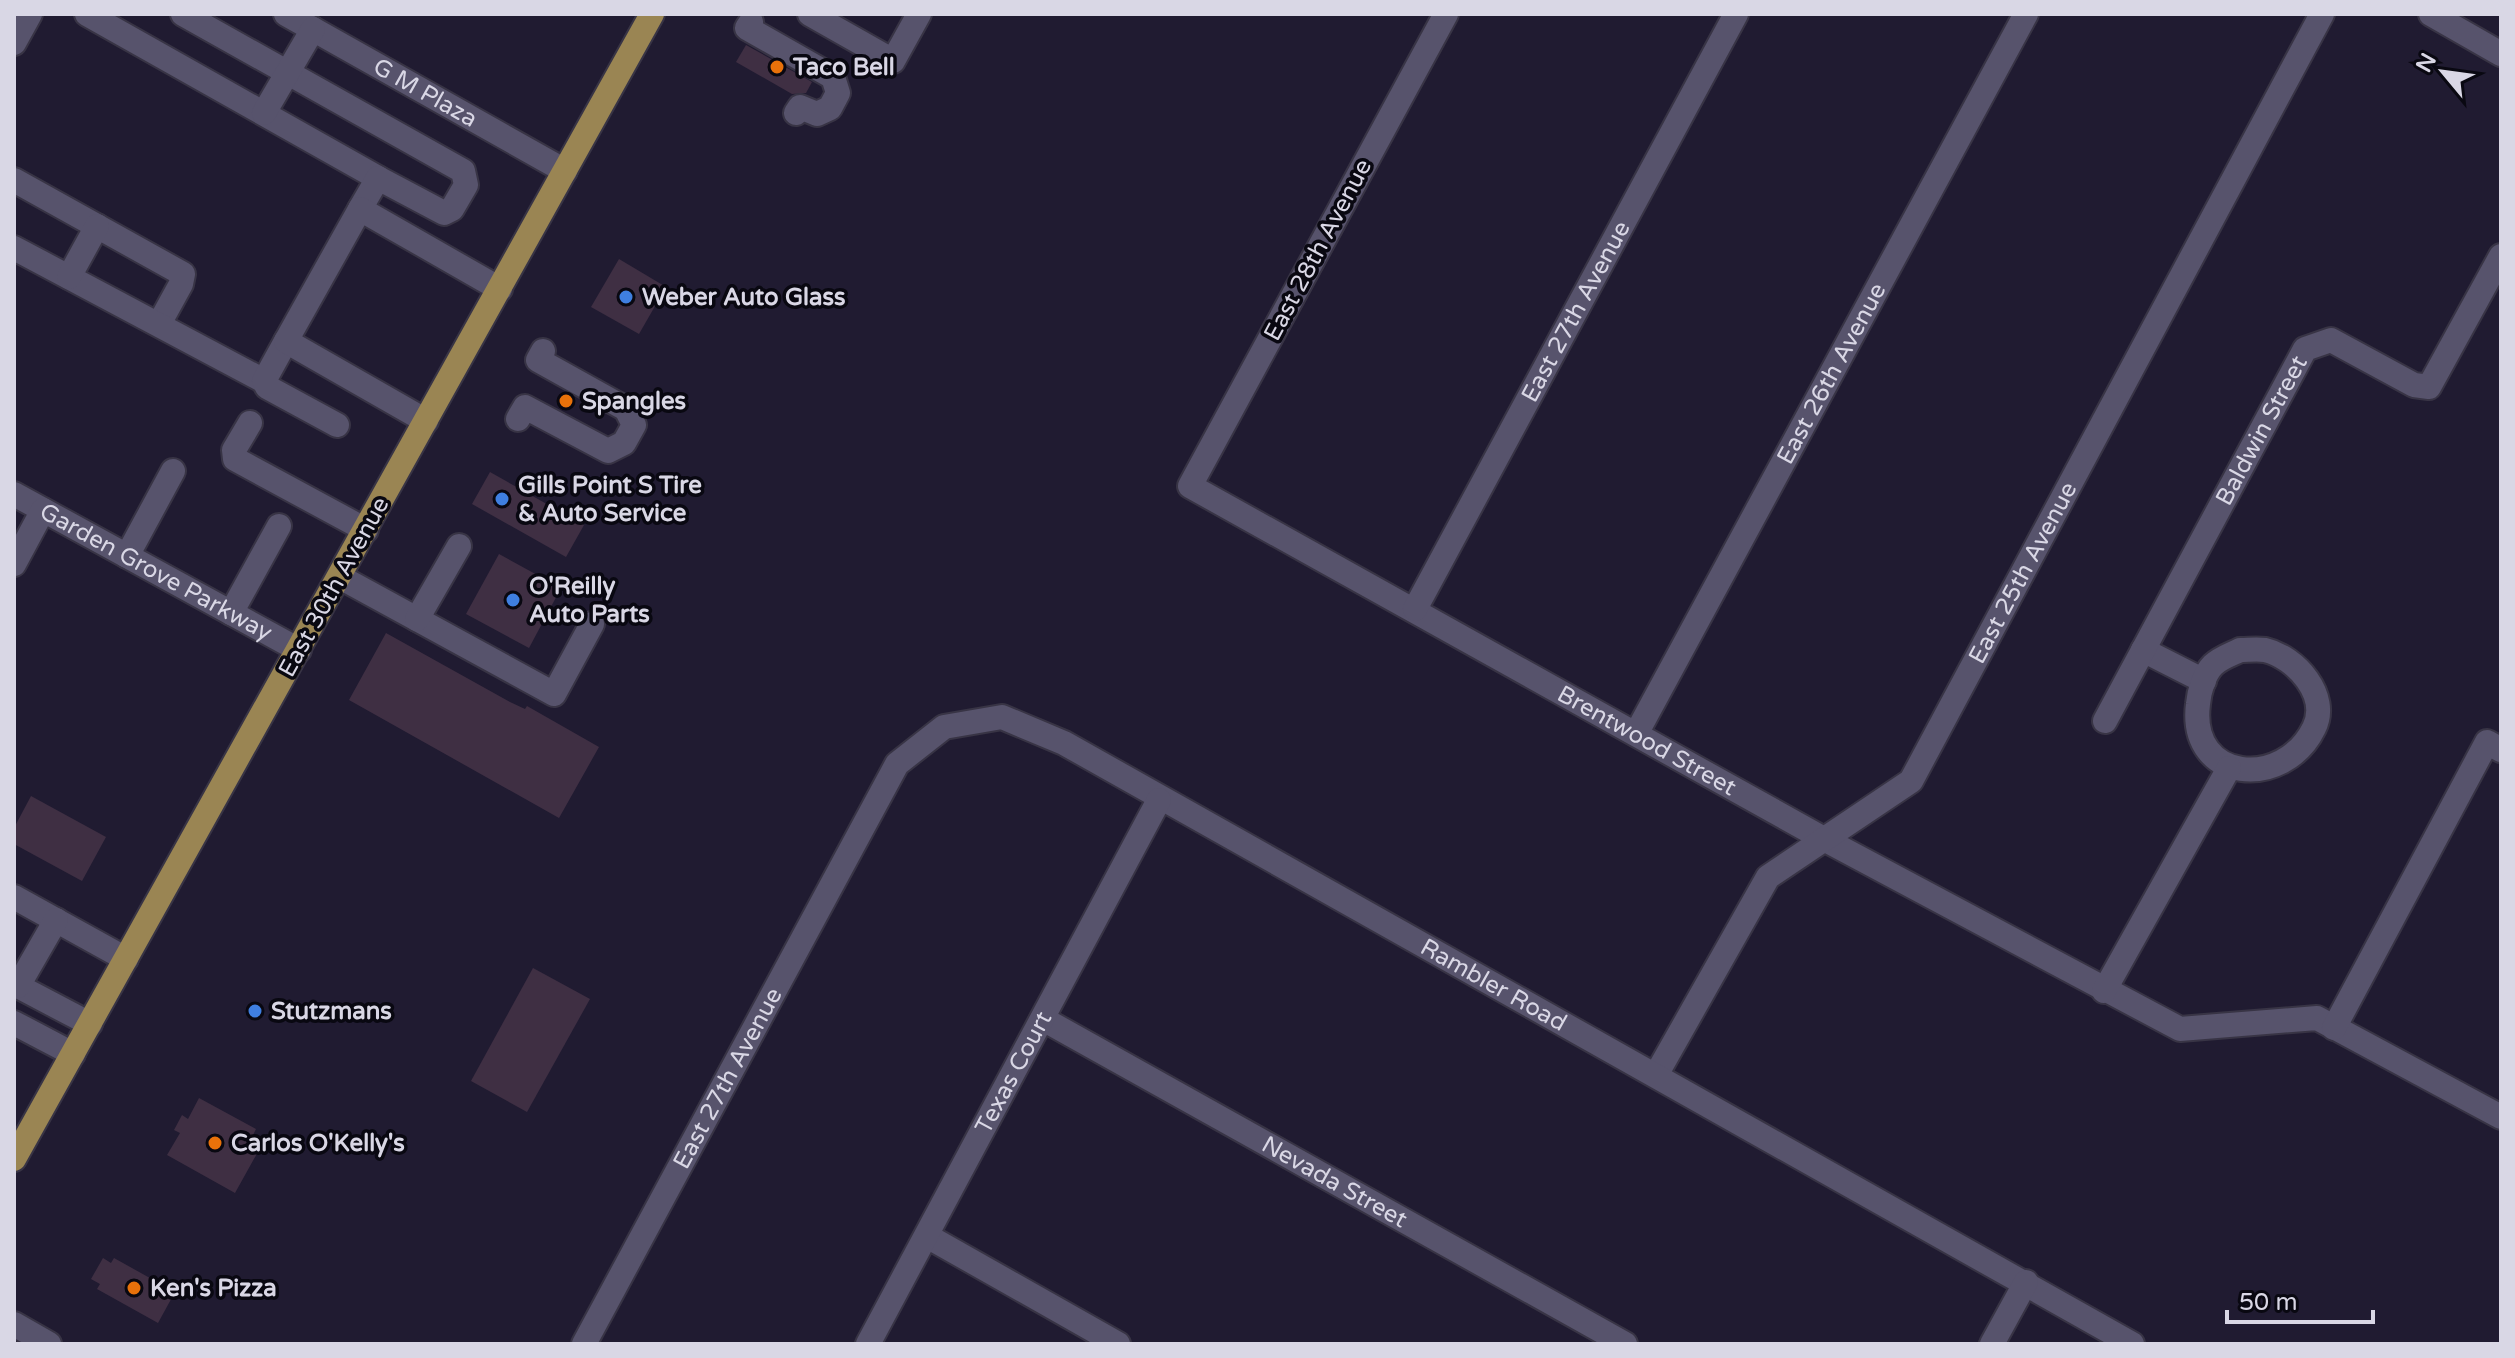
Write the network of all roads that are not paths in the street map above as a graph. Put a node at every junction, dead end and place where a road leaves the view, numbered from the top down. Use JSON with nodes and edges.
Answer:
{"nodes":[{"id":1,"x":30,"y":14,"type":"edge"},
{"id":2,"x":87,"y":14,"type":"edge"},
{"id":3,"x":183,"y":14,"type":"edge"},
{"id":4,"x":286,"y":14,"type":"edge"},
{"id":5,"x":652,"y":14,"type":"edge"},
{"id":6,"x":810,"y":14,"type":"edge"},
{"id":7,"x":919,"y":14,"type":"edge"},
{"id":8,"x":1446,"y":14,"type":"edge"},
{"id":9,"x":1736,"y":14,"type":"edge"},
{"id":10,"x":2026,"y":14,"type":"edge"},
{"id":11,"x":2322,"y":14,"type":"edge"},
{"id":12,"x":2431,"y":14,"type":"edge"},
{"id":13,"x":751,"y":22,"type":"dead end"},
{"id":14,"x":313,"y":29,"type":"junction"},
{"id":15,"x":14,"y":43,"type":"edge"},
{"id":16,"x":2501,"y":54,"type":"edge"},
{"id":17,"x":288,"y":73,"type":"junction"},
{"id":18,"x":264,"y":113,"type":"junction"},
{"id":19,"x":796,"y":113,"type":"dead end"},
{"id":20,"x":565,"y":171,"type":"junction"},
{"id":21,"x":378,"y":178,"type":"junction"},
{"id":22,"x":14,"y":180,"type":"edge"},
{"id":23,"x":360,"y":209,"type":"junction"},
{"id":24,"x":97,"y":226,"type":"junction"},
{"id":25,"x":14,"y":248,"type":"edge"},
{"id":26,"x":2501,"y":256,"type":"edge"},
{"id":27,"x":69,"y":277,"type":"junction"},
{"id":28,"x":500,"y":289,"type":"junction"},
{"id":29,"x":2492,"y":293,"type":"edge"},
{"id":30,"x":159,"y":324,"type":"junction"},
{"id":31,"x":286,"y":341,"type":"junction"},
{"id":32,"x":543,"y":351,"type":"dead end"},
{"id":33,"x":264,"y":381,"type":"junction"},
{"id":34,"x":518,"y":419,"type":"dead end"},
{"id":35,"x":426,"y":421,"type":"junction"},
{"id":36,"x":250,"y":423,"type":"dead end"},
{"id":37,"x":337,"y":425,"type":"dead end"},
{"id":38,"x":173,"y":471,"type":"dead end"},
{"id":39,"x":1190,"y":486,"type":"joint"},
{"id":40,"x":14,"y":494,"type":"edge"},
{"id":41,"x":43,"y":510,"type":"junction"},
{"id":42,"x":279,"y":526,"type":"dead end"},
{"id":43,"x":366,"y":530,"type":"junction"},
{"id":44,"x":459,"y":546,"type":"dead end"},
{"id":45,"x":127,"y":556,"type":"junction"},
{"id":46,"x":14,"y":564,"type":"edge"},
{"id":47,"x":340,"y":577,"type":"junction"},
{"id":48,"x":1415,"y":609,"type":"junction"},
{"id":49,"x":231,"y":613,"type":"junction"},
{"id":50,"x":417,"y":619,"type":"junction"},
{"id":51,"x":592,"y":624,"type":"dead end"},
{"id":52,"x":299,"y":650,"type":"junction"},
{"id":53,"x":2143,"y":650,"type":"junction"},
{"id":54,"x":2204,"y":681,"type":"junction"},
{"id":55,"x":2105,"y":721,"type":"dead end"},
{"id":56,"x":1636,"y":734,"type":"junction"},
{"id":57,"x":2501,"y":750,"type":"edge"},
{"id":58,"x":2229,"y":768,"type":"junction"},
{"id":59,"x":1159,"y":800,"type":"junction"},
{"id":60,"x":868,"y":812,"type":"joint"},
{"id":61,"x":1822,"y":838,"type":"junction"},
{"id":62,"x":14,"y":897,"type":"edge"},
{"id":63,"x":56,"y":920,"type":"junction"},
{"id":64,"x":126,"y":959,"type":"junction"},
{"id":65,"x":16,"y":985,"type":"edge"},
{"id":66,"x":2104,"y":991,"type":"junction"},
{"id":67,"x":1043,"y":1019,"type":"junction"},
{"id":68,"x":14,"y":1023,"type":"edge"},
{"id":69,"x":90,"y":1024,"type":"junction"},
{"id":70,"x":2334,"y":1028,"type":"junction"},
{"id":71,"x":73,"y":1054,"type":"junction"},
{"id":72,"x":1656,"y":1075,"type":"junction"},
{"id":73,"x":2501,"y":1117,"type":"edge"},
{"id":74,"x":14,"y":1159,"type":"edge"},
{"id":75,"x":927,"y":1236,"type":"junction"},
{"id":76,"x":2026,"y":1282,"type":"junction"},
{"id":77,"x":14,"y":1324,"type":"edge"},
{"id":78,"x":592,"y":1341,"type":"edge"},
{"id":79,"x":49,"y":1344,"type":"edge"},
{"id":80,"x":868,"y":1344,"type":"edge"},
{"id":81,"x":1118,"y":1344,"type":"edge"},
{"id":82,"x":1625,"y":1344,"type":"edge"},
{"id":83,"x":1992,"y":1344,"type":"edge"},
{"id":84,"x":2132,"y":1344,"type":"edge"}],
"edges":[{"from":1,"to":15,"type":"street"},
{"from":2,"to":18,"type":"street"},
{"from":3,"to":17,"type":"street"},
{"from":4,"to":14,"type":"street","name":"G M Plaza"},
{"from":5,"to":20,"type":"main road","name":"East 30th Avenue"},
{"from":6,"to":7,"type":"street"},
{"from":8,"to":39,"type":"street","name":"East 28th Avenue"},
{"from":9,"to":48,"type":"street","name":"East 27th Avenue"},
{"from":10,"to":56,"type":"street","name":"East 26th Avenue"},
{"from":11,"to":61,"type":"street","name":"East 25th Avenue"},
{"from":12,"to":16,"type":"street"},
{"from":13,"to":19,"type":"street"},
{"from":14,"to":17,"type":"street"},
{"from":14,"to":20,"type":"street","name":"G M Plaza"},
{"from":17,"to":18,"type":"street"},
{"from":17,"to":21,"type":"street"},
{"from":18,"to":21,"type":"street"},
{"from":20,"to":28,"type":"main road","name":"East 30th Avenue"},
{"from":21,"to":23,"type":"street"},
{"from":22,"to":24,"type":"street"},
{"from":23,"to":28,"type":"street"},
{"from":23,"to":31,"type":"street"},
{"from":24,"to":27,"type":"street"},
{"from":24,"to":30,"type":"street"},
{"from":25,"to":27,"type":"street"},
{"from":26,"to":29,"type":"street","name":"Baldwin Street"},
{"from":27,"to":30,"type":"street"},
{"from":28,"to":35,"type":"main road","name":"East 30th Avenue"},
{"from":29,"to":53,"type":"street","name":"Baldwin Street"},
{"from":30,"to":33,"type":"street"},
{"from":31,"to":33,"type":"street"},
{"from":31,"to":35,"type":"street"},
{"from":32,"to":34,"type":"street"},
{"from":33,"to":37,"type":"street"},
{"from":35,"to":43,"type":"main road","name":"East 30th Avenue"},
{"from":36,"to":43,"type":"street"},
{"from":38,"to":45,"type":"street"},
{"from":39,"to":48,"type":"street","name":"Brentwood Street"},
{"from":40,"to":41,"type":"street","name":"Garden Grove Parkway"},
{"from":41,"to":45,"type":"street","name":"Garden Grove Parkway"},
{"from":41,"to":46,"type":"street"},
{"from":42,"to":49,"type":"street"},
{"from":43,"to":47,"type":"main road","name":"East 30th Avenue"},
{"from":44,"to":50,"type":"street"},
{"from":45,"to":49,"type":"street","name":"Garden Grove Parkway"},
{"from":47,"to":50,"type":"street"},
{"from":47,"to":52,"type":"main road","name":"East 30th Avenue"},
{"from":48,"to":56,"type":"street","name":"Brentwood Street"},
{"from":49,"to":52,"type":"street","name":"Garden Grove Parkway"},
{"from":50,"to":51,"type":"street"},
{"from":52,"to":64,"type":"main road","name":"East 30th Avenue"},
{"from":53,"to":54,"type":"street"},
{"from":53,"to":55,"type":"street","name":"Baldwin Street"},
{"from":54,"to":58,"type":"street"},
{"from":54,"to":58,"type":"street"},
{"from":56,"to":61,"type":"street","name":"Brentwood Street"},
{"from":57,"to":70,"type":"street"},
{"from":58,"to":66,"type":"street"},
{"from":59,"to":60,"type":"street","name":"Rambler Road"},
{"from":59,"to":67,"type":"street","name":"Texas Court"},
{"from":59,"to":72,"type":"street","name":"Rambler Road"},
{"from":60,"to":78,"type":"street","name":"East 27th Avenue"},
{"from":61,"to":66,"type":"street","name":"Brentwood Street"},
{"from":61,"to":72,"type":"street","name":"East 25th Avenue"},
{"from":62,"to":63,"type":"street"},
{"from":63,"to":64,"type":"street"},
{"from":63,"to":65,"type":"street"},
{"from":64,"to":69,"type":"main road","name":"East 30th Avenue"},
{"from":65,"to":69,"type":"street"},
{"from":66,"to":70,"type":"street","name":"Brentwood Street"},
{"from":67,"to":75,"type":"street","name":"Texas Court"},
{"from":67,"to":82,"type":"street","name":"Nevada Street"},
{"from":68,"to":71,"type":"street"},
{"from":69,"to":71,"type":"main road","name":"East 30th Avenue"},
{"from":70,"to":73,"type":"street","name":"Brentwood Street"},
{"from":71,"to":74,"type":"main road","name":"East 30th Avenue"},
{"from":72,"to":76,"type":"street","name":"Rambler Road"},
{"from":75,"to":80,"type":"street","name":"Texas Court"},
{"from":75,"to":81,"type":"street"},
{"from":76,"to":83,"type":"street"},
{"from":76,"to":84,"type":"street","name":"Rambler Road"},
{"from":77,"to":79,"type":"street"}]}
